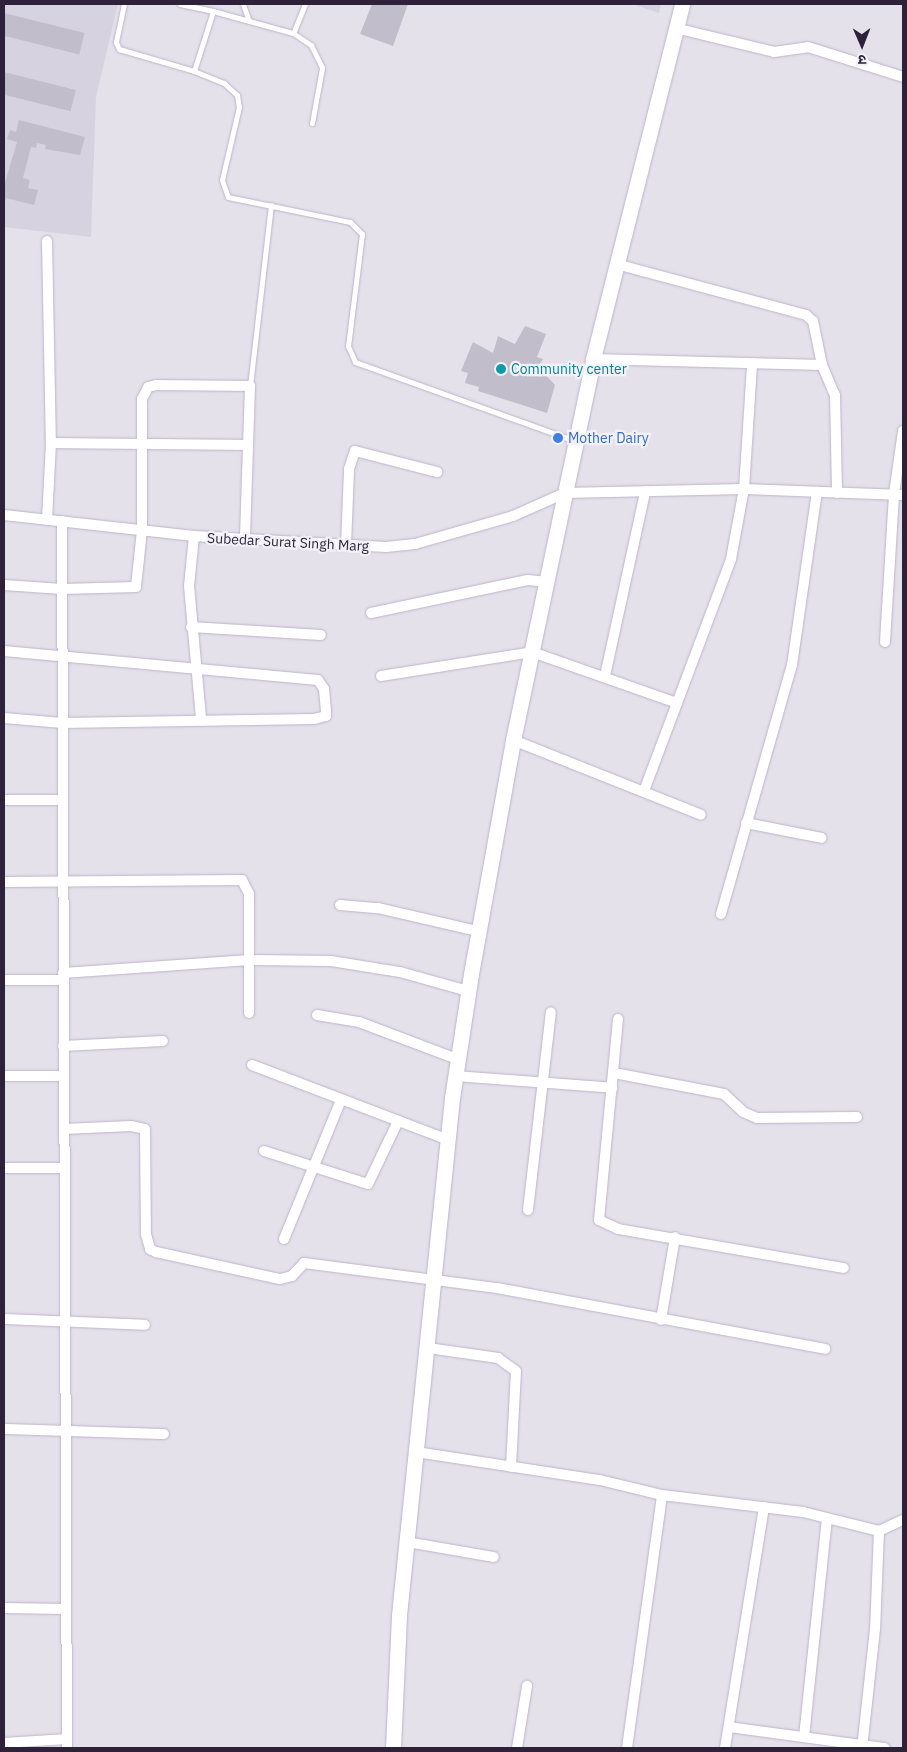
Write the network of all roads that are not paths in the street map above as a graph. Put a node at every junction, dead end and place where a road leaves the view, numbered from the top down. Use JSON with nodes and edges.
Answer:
{"nodes":[{"id":1,"x":124,"y":4,"type":"edge"},
{"id":2,"x":180,"y":4,"type":"edge"},
{"id":3,"x":243,"y":4,"type":"edge"},
{"id":4,"x":305,"y":4,"type":"edge"},
{"id":5,"x":682,"y":4,"type":"edge"},
{"id":6,"x":212,"y":11,"type":"junction"},
{"id":7,"x":249,"y":21,"type":"junction"},
{"id":8,"x":675,"y":28,"type":"junction"},
{"id":9,"x":293,"y":33,"type":"junction"},
{"id":10,"x":194,"y":71,"type":"junction"},
{"id":11,"x":903,"y":77,"type":"edge"},
{"id":12,"x":312,"y":124,"type":"dead end"},
{"id":13,"x":271,"y":205,"type":"junction"},
{"id":14,"x":47,"y":241,"type":"dead end"},
{"id":15,"x":616,"y":264,"type":"junction"},
{"id":16,"x":593,"y":359,"type":"junction"},
{"id":17,"x":752,"y":364,"type":"junction"},
{"id":18,"x":822,"y":365,"type":"junction"},
{"id":19,"x":250,"y":386,"type":"junction"},
{"id":20,"x":903,"y":431,"type":"edge"},
{"id":21,"x":576,"y":441,"type":"junction"},
{"id":22,"x":51,"y":443,"type":"junction"},
{"id":23,"x":248,"y":445,"type":"junction"},
{"id":24,"x":142,"y":447,"type":"junction"},
{"id":25,"x":437,"y":472,"type":"dead end"},
{"id":26,"x":744,"y":490,"type":"junction"},
{"id":27,"x":645,"y":492,"type":"junction"},
{"id":28,"x":817,"y":492,"type":"junction"},
{"id":29,"x":565,"y":493,"type":"junction"},
{"id":30,"x":838,"y":493,"type":"junction"},
{"id":31,"x":899,"y":494,"type":"edge"},
{"id":32,"x":4,"y":515,"type":"edge"},
{"id":33,"x":47,"y":519,"type":"junction"},
{"id":34,"x":62,"y":521,"type":"junction"},
{"id":35,"x":142,"y":530,"type":"junction"},
{"id":36,"x":194,"y":536,"type":"junction"},
{"id":37,"x":245,"y":540,"type":"junction"},
{"id":38,"x":346,"y":545,"type":"junction"},
{"id":39,"x":547,"y":582,"type":"junction"},
{"id":40,"x":4,"y":585,"type":"edge"},
{"id":41,"x":62,"y":590,"type":"junction"},
{"id":42,"x":371,"y":613,"type":"dead end"},
{"id":43,"x":192,"y":626,"type":"junction"},
{"id":44,"x":321,"y":635,"type":"dead end"},
{"id":45,"x":884,"y":642,"type":"dead end"},
{"id":46,"x":4,"y":651,"type":"edge"},
{"id":47,"x":532,"y":652,"type":"junction"},
{"id":48,"x":62,"y":656,"type":"junction"},
{"id":49,"x":194,"y":667,"type":"junction"},
{"id":50,"x":381,"y":676,"type":"dead end"},
{"id":51,"x":605,"y":676,"type":"junction"},
{"id":52,"x":677,"y":703,"type":"junction"},
{"id":53,"x":4,"y":718,"type":"edge"},
{"id":54,"x":201,"y":718,"type":"junction"},
{"id":55,"x":62,"y":723,"type":"junction"},
{"id":56,"x":513,"y":740,"type":"junction"},
{"id":57,"x":644,"y":791,"type":"junction"},
{"id":58,"x":4,"y":800,"type":"edge"},
{"id":59,"x":62,"y":800,"type":"junction"},
{"id":60,"x":701,"y":814,"type":"dead end"},
{"id":61,"x":746,"y":823,"type":"junction"},
{"id":62,"x":822,"y":838,"type":"dead end"},
{"id":63,"x":62,"y":881,"type":"junction"},
{"id":64,"x":4,"y":882,"type":"edge"},
{"id":65,"x":340,"y":905,"type":"dead end"},
{"id":66,"x":721,"y":914,"type":"dead end"},
{"id":67,"x":478,"y":932,"type":"junction"},
{"id":68,"x":250,"y":960,"type":"junction"},
{"id":69,"x":63,"y":976,"type":"junction"},
{"id":70,"x":4,"y":980,"type":"edge"},
{"id":71,"x":468,"y":991,"type":"junction"},
{"id":72,"x":551,"y":1012,"type":"dead end"},
{"id":73,"x":249,"y":1013,"type":"dead end"},
{"id":74,"x":317,"y":1014,"type":"dead end"},
{"id":75,"x":618,"y":1019,"type":"dead end"},
{"id":76,"x":163,"y":1041,"type":"dead end"},
{"id":77,"x":64,"y":1046,"type":"junction"},
{"id":78,"x":457,"y":1059,"type":"junction"},
{"id":79,"x":252,"y":1065,"type":"dead end"},
{"id":80,"x":614,"y":1073,"type":"junction"},
{"id":81,"x":4,"y":1076,"type":"edge"},
{"id":82,"x":63,"y":1076,"type":"junction"},
{"id":83,"x":455,"y":1076,"type":"junction"},
{"id":84,"x":540,"y":1081,"type":"junction"},
{"id":85,"x":613,"y":1088,"type":"junction"},
{"id":86,"x":341,"y":1100,"type":"junction"},
{"id":87,"x":857,"y":1117,"type":"dead end"},
{"id":88,"x":398,"y":1121,"type":"junction"},
{"id":89,"x":64,"y":1129,"type":"junction"},
{"id":90,"x":448,"y":1140,"type":"junction"},
{"id":91,"x":264,"y":1151,"type":"dead end"},
{"id":92,"x":4,"y":1168,"type":"edge"},
{"id":93,"x":64,"y":1168,"type":"junction"},
{"id":94,"x":311,"y":1168,"type":"junction"},
{"id":95,"x":528,"y":1210,"type":"dead end"},
{"id":96,"x":675,"y":1237,"type":"junction"},
{"id":97,"x":284,"y":1239,"type":"dead end"},
{"id":98,"x":844,"y":1268,"type":"dead end"},
{"id":99,"x":435,"y":1280,"type":"junction"},
{"id":100,"x":4,"y":1319,"type":"edge"},
{"id":101,"x":65,"y":1319,"type":"junction"},
{"id":102,"x":661,"y":1320,"type":"junction"},
{"id":103,"x":145,"y":1325,"type":"dead end"},
{"id":104,"x":428,"y":1348,"type":"junction"},
{"id":105,"x":825,"y":1349,"type":"dead end"},
{"id":106,"x":4,"y":1429,"type":"edge"},
{"id":107,"x":65,"y":1432,"type":"junction"},
{"id":108,"x":164,"y":1434,"type":"dead end"},
{"id":109,"x":416,"y":1452,"type":"junction"},
{"id":110,"x":511,"y":1467,"type":"junction"},
{"id":111,"x":662,"y":1495,"type":"junction"},
{"id":112,"x":764,"y":1507,"type":"junction"},
{"id":113,"x":828,"y":1519,"type":"junction"},
{"id":114,"x":903,"y":1520,"type":"edge"},
{"id":115,"x":879,"y":1531,"type":"junction"},
{"id":116,"x":407,"y":1542,"type":"junction"},
{"id":117,"x":494,"y":1556,"type":"dead end"},
{"id":118,"x":4,"y":1608,"type":"edge"},
{"id":119,"x":66,"y":1609,"type":"junction"},
{"id":120,"x":527,"y":1686,"type":"dead end"},
{"id":121,"x":729,"y":1727,"type":"junction"},
{"id":122,"x":804,"y":1737,"type":"junction"},
{"id":123,"x":4,"y":1743,"type":"edge"},
{"id":124,"x":67,"y":1744,"type":"edge"},
{"id":125,"x":862,"y":1747,"type":"edge"},
{"id":126,"x":393,"y":1748,"type":"edge"},
{"id":127,"x":516,"y":1748,"type":"edge"},
{"id":128,"x":627,"y":1748,"type":"edge"},
{"id":129,"x":725,"y":1748,"type":"edge"},
{"id":130,"x":885,"y":1748,"type":"edge"}],
"edges":[{"from":1,"to":10,"type":"lane"},
{"from":2,"to":6,"type":"lane"},
{"from":3,"to":7,"type":"lane"},
{"from":4,"to":9,"type":"lane"},
{"from":5,"to":8,"type":"street"},
{"from":6,"to":7,"type":"lane"},
{"from":6,"to":10,"type":"lane"},
{"from":7,"to":9,"type":"lane"},
{"from":8,"to":11,"type":"street"},
{"from":8,"to":15,"type":"street"},
{"from":9,"to":12,"type":"lane"},
{"from":10,"to":13,"type":"lane"},
{"from":13,"to":19,"type":"lane"},
{"from":13,"to":21,"type":"lane"},
{"from":14,"to":22,"type":"street"},
{"from":15,"to":16,"type":"street"},
{"from":15,"to":18,"type":"street"},
{"from":16,"to":17,"type":"street"},
{"from":16,"to":21,"type":"street"},
{"from":17,"to":18,"type":"street"},
{"from":17,"to":26,"type":"street"},
{"from":18,"to":30,"type":"street"},
{"from":19,"to":23,"type":"street"},
{"from":19,"to":24,"type":"street"},
{"from":20,"to":31,"type":"street"},
{"from":21,"to":29,"type":"street"},
{"from":22,"to":24,"type":"street"},
{"from":22,"to":33,"type":"street"},
{"from":23,"to":24,"type":"street"},
{"from":23,"to":37,"type":"street"},
{"from":24,"to":35,"type":"street"},
{"from":25,"to":38,"type":"street"},
{"from":26,"to":27,"type":"street"},
{"from":26,"to":28,"type":"street"},
{"from":26,"to":52,"type":"street"},
{"from":27,"to":29,"type":"street"},
{"from":27,"to":51,"type":"street"},
{"from":28,"to":30,"type":"street"},
{"from":28,"to":61,"type":"street"},
{"from":29,"to":38,"type":"street","name":"Subedar Surat Singh Marg"},
{"from":29,"to":39,"type":"street"},
{"from":30,"to":31,"type":"street"},
{"from":31,"to":45,"type":"street"},
{"from":32,"to":33,"type":"street","name":"Subedar Surat Singh Marg"},
{"from":33,"to":34,"type":"street","name":"Subedar Surat Singh Marg"},
{"from":34,"to":35,"type":"street","name":"Subedar Surat Singh Marg"},
{"from":34,"to":41,"type":"street"},
{"from":35,"to":36,"type":"street","name":"Subedar Surat Singh Marg"},
{"from":35,"to":41,"type":"street"},
{"from":36,"to":37,"type":"street","name":"Subedar Surat Singh Marg"},
{"from":36,"to":43,"type":"street"},
{"from":37,"to":38,"type":"street","name":"Subedar Surat Singh Marg"},
{"from":39,"to":42,"type":"street"},
{"from":39,"to":47,"type":"street"},
{"from":40,"to":41,"type":"street"},
{"from":41,"to":48,"type":"street"},
{"from":43,"to":44,"type":"street"},
{"from":43,"to":49,"type":"street"},
{"from":46,"to":48,"type":"street"},
{"from":47,"to":50,"type":"street"},
{"from":47,"to":51,"type":"street"},
{"from":47,"to":56,"type":"street"},
{"from":48,"to":49,"type":"street"},
{"from":48,"to":55,"type":"street"},
{"from":49,"to":54,"type":"street"},
{"from":49,"to":54,"type":"street"},
{"from":51,"to":52,"type":"street"},
{"from":52,"to":57,"type":"street"},
{"from":53,"to":55,"type":"street"},
{"from":54,"to":55,"type":"street"},
{"from":55,"to":59,"type":"street"},
{"from":56,"to":57,"type":"street"},
{"from":56,"to":67,"type":"street"},
{"from":57,"to":60,"type":"street"},
{"from":58,"to":59,"type":"street"},
{"from":59,"to":63,"type":"street"},
{"from":61,"to":62,"type":"street"},
{"from":61,"to":66,"type":"street"},
{"from":63,"to":64,"type":"street"},
{"from":63,"to":68,"type":"street"},
{"from":63,"to":69,"type":"street"},
{"from":65,"to":67,"type":"street"},
{"from":67,"to":71,"type":"street"},
{"from":68,"to":69,"type":"street"},
{"from":68,"to":71,"type":"street"},
{"from":68,"to":73,"type":"street"},
{"from":69,"to":70,"type":"street"},
{"from":69,"to":77,"type":"street"},
{"from":71,"to":78,"type":"street"},
{"from":72,"to":84,"type":"street"},
{"from":74,"to":78,"type":"street"},
{"from":75,"to":80,"type":"street"},
{"from":76,"to":77,"type":"street"},
{"from":77,"to":82,"type":"street"},
{"from":78,"to":83,"type":"street"},
{"from":79,"to":86,"type":"street"},
{"from":80,"to":85,"type":"street"},
{"from":80,"to":87,"type":"street"},
{"from":81,"to":82,"type":"street"},
{"from":82,"to":89,"type":"street"},
{"from":83,"to":84,"type":"street"},
{"from":83,"to":90,"type":"street"},
{"from":84,"to":85,"type":"street"},
{"from":84,"to":95,"type":"street"},
{"from":85,"to":96,"type":"street"},
{"from":86,"to":88,"type":"street"},
{"from":86,"to":94,"type":"street"},
{"from":88,"to":90,"type":"street"},
{"from":88,"to":94,"type":"street"},
{"from":89,"to":93,"type":"street"},
{"from":89,"to":99,"type":"street"},
{"from":90,"to":99,"type":"street"},
{"from":91,"to":94,"type":"street"},
{"from":92,"to":93,"type":"street"},
{"from":93,"to":101,"type":"street"},
{"from":94,"to":97,"type":"street"},
{"from":96,"to":98,"type":"street"},
{"from":96,"to":102,"type":"street"},
{"from":99,"to":102,"type":"street"},
{"from":99,"to":104,"type":"street"},
{"from":100,"to":101,"type":"street"},
{"from":101,"to":103,"type":"street"},
{"from":101,"to":107,"type":"street"},
{"from":102,"to":105,"type":"street"},
{"from":104,"to":109,"type":"street"},
{"from":104,"to":110,"type":"street"},
{"from":106,"to":107,"type":"street"},
{"from":107,"to":108,"type":"street"},
{"from":107,"to":119,"type":"street"},
{"from":109,"to":110,"type":"street"},
{"from":109,"to":116,"type":"street"},
{"from":110,"to":111,"type":"street"},
{"from":111,"to":112,"type":"street"},
{"from":111,"to":128,"type":"street"},
{"from":112,"to":113,"type":"street"},
{"from":112,"to":121,"type":"street"},
{"from":113,"to":115,"type":"street"},
{"from":113,"to":122,"type":"street"},
{"from":114,"to":115,"type":"street"},
{"from":115,"to":125,"type":"street"},
{"from":116,"to":117,"type":"street"},
{"from":116,"to":126,"type":"street"},
{"from":118,"to":119,"type":"street"},
{"from":119,"to":124,"type":"street"},
{"from":120,"to":127,"type":"street"},
{"from":121,"to":122,"type":"street"},
{"from":121,"to":129,"type":"street"},
{"from":122,"to":125,"type":"street"},
{"from":123,"to":124,"type":"street"},
{"from":125,"to":130,"type":"street"}]}
